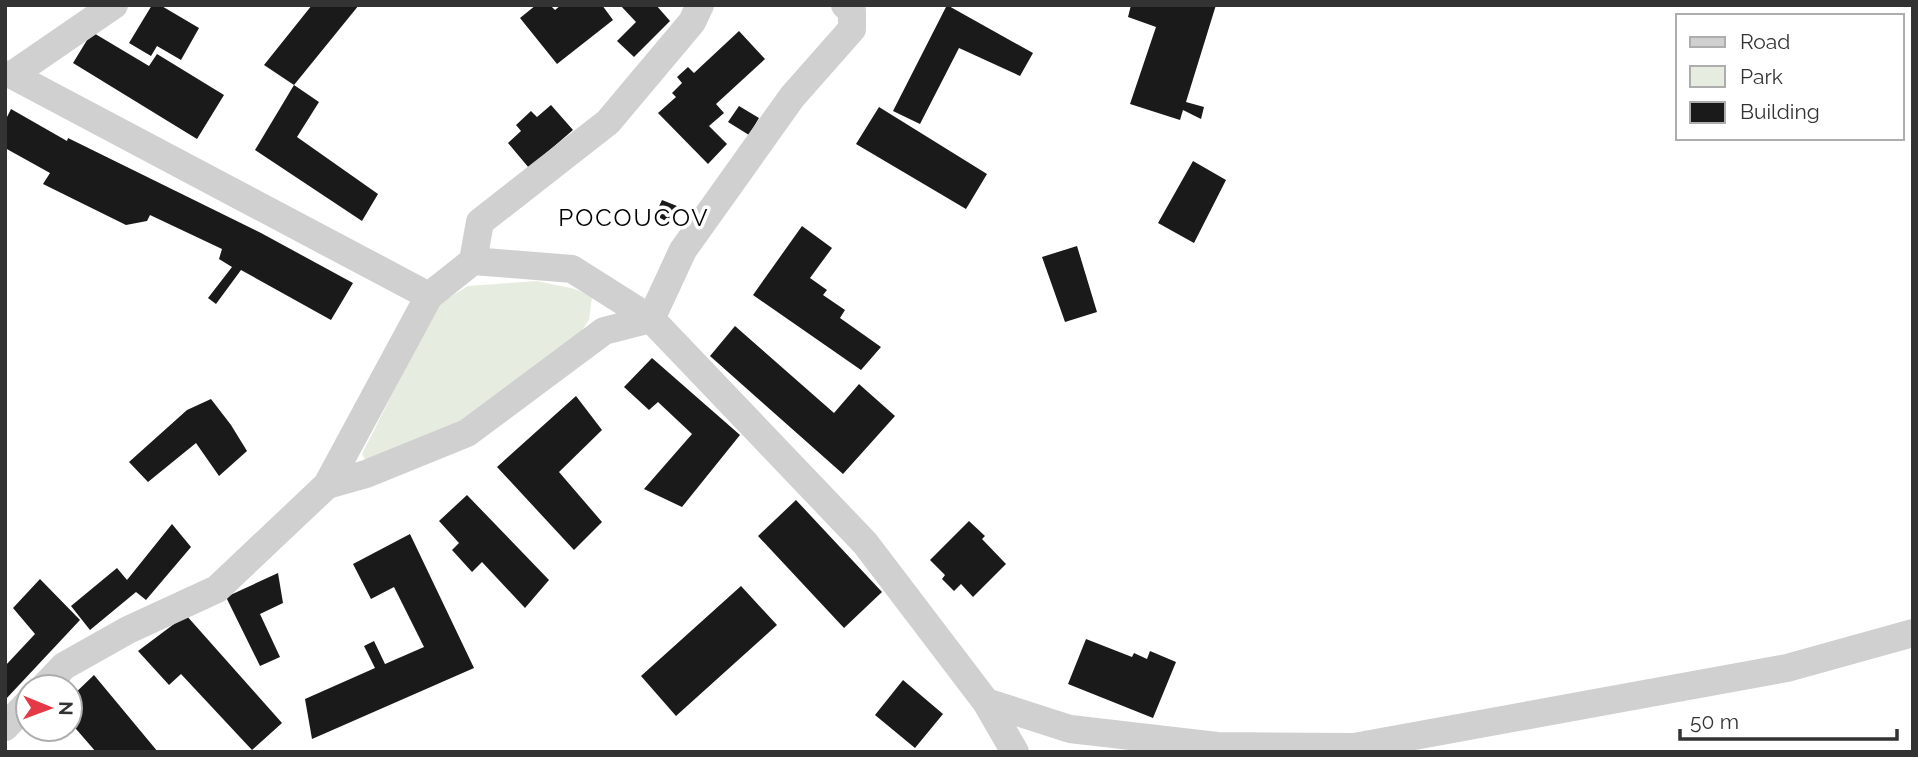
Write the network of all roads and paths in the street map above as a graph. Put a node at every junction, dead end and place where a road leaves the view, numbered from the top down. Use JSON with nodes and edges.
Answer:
{"nodes":[{"id":1,"x":114,"y":5,"type":"edge"},
{"id":2,"x":700,"y":5,"type":"edge"},
{"id":3,"x":845,"y":5,"type":"edge"},
{"id":4,"x":8,"y":74,"type":"edge"},
{"id":5,"x":473,"y":261,"type":"junction"},
{"id":6,"x":429,"y":296,"type":"junction"},
{"id":7,"x":651,"y":319,"type":"junction"},
{"id":8,"x":327,"y":485,"type":"junction"},
{"id":9,"x":1913,"y":633,"type":"edge"},
{"id":10,"x":57,"y":673,"type":"edge"},
{"id":11,"x":986,"y":702,"type":"junction"},
{"id":12,"x":1015,"y":752,"type":"edge"}],
"edges":[{"from":1,"to":4,"type":"street"},
{"from":2,"to":5,"type":"street"},
{"from":3,"to":7,"type":"street"},
{"from":4,"to":6,"type":"street"},
{"from":5,"to":6,"type":"street"},
{"from":5,"to":7,"type":"street"},
{"from":6,"to":8,"type":"street"},
{"from":7,"to":8,"type":"street"},
{"from":7,"to":11,"type":"street"},
{"from":8,"to":10,"type":"street"},
{"from":9,"to":11,"type":"street"},
{"from":11,"to":12,"type":"street"}]}
